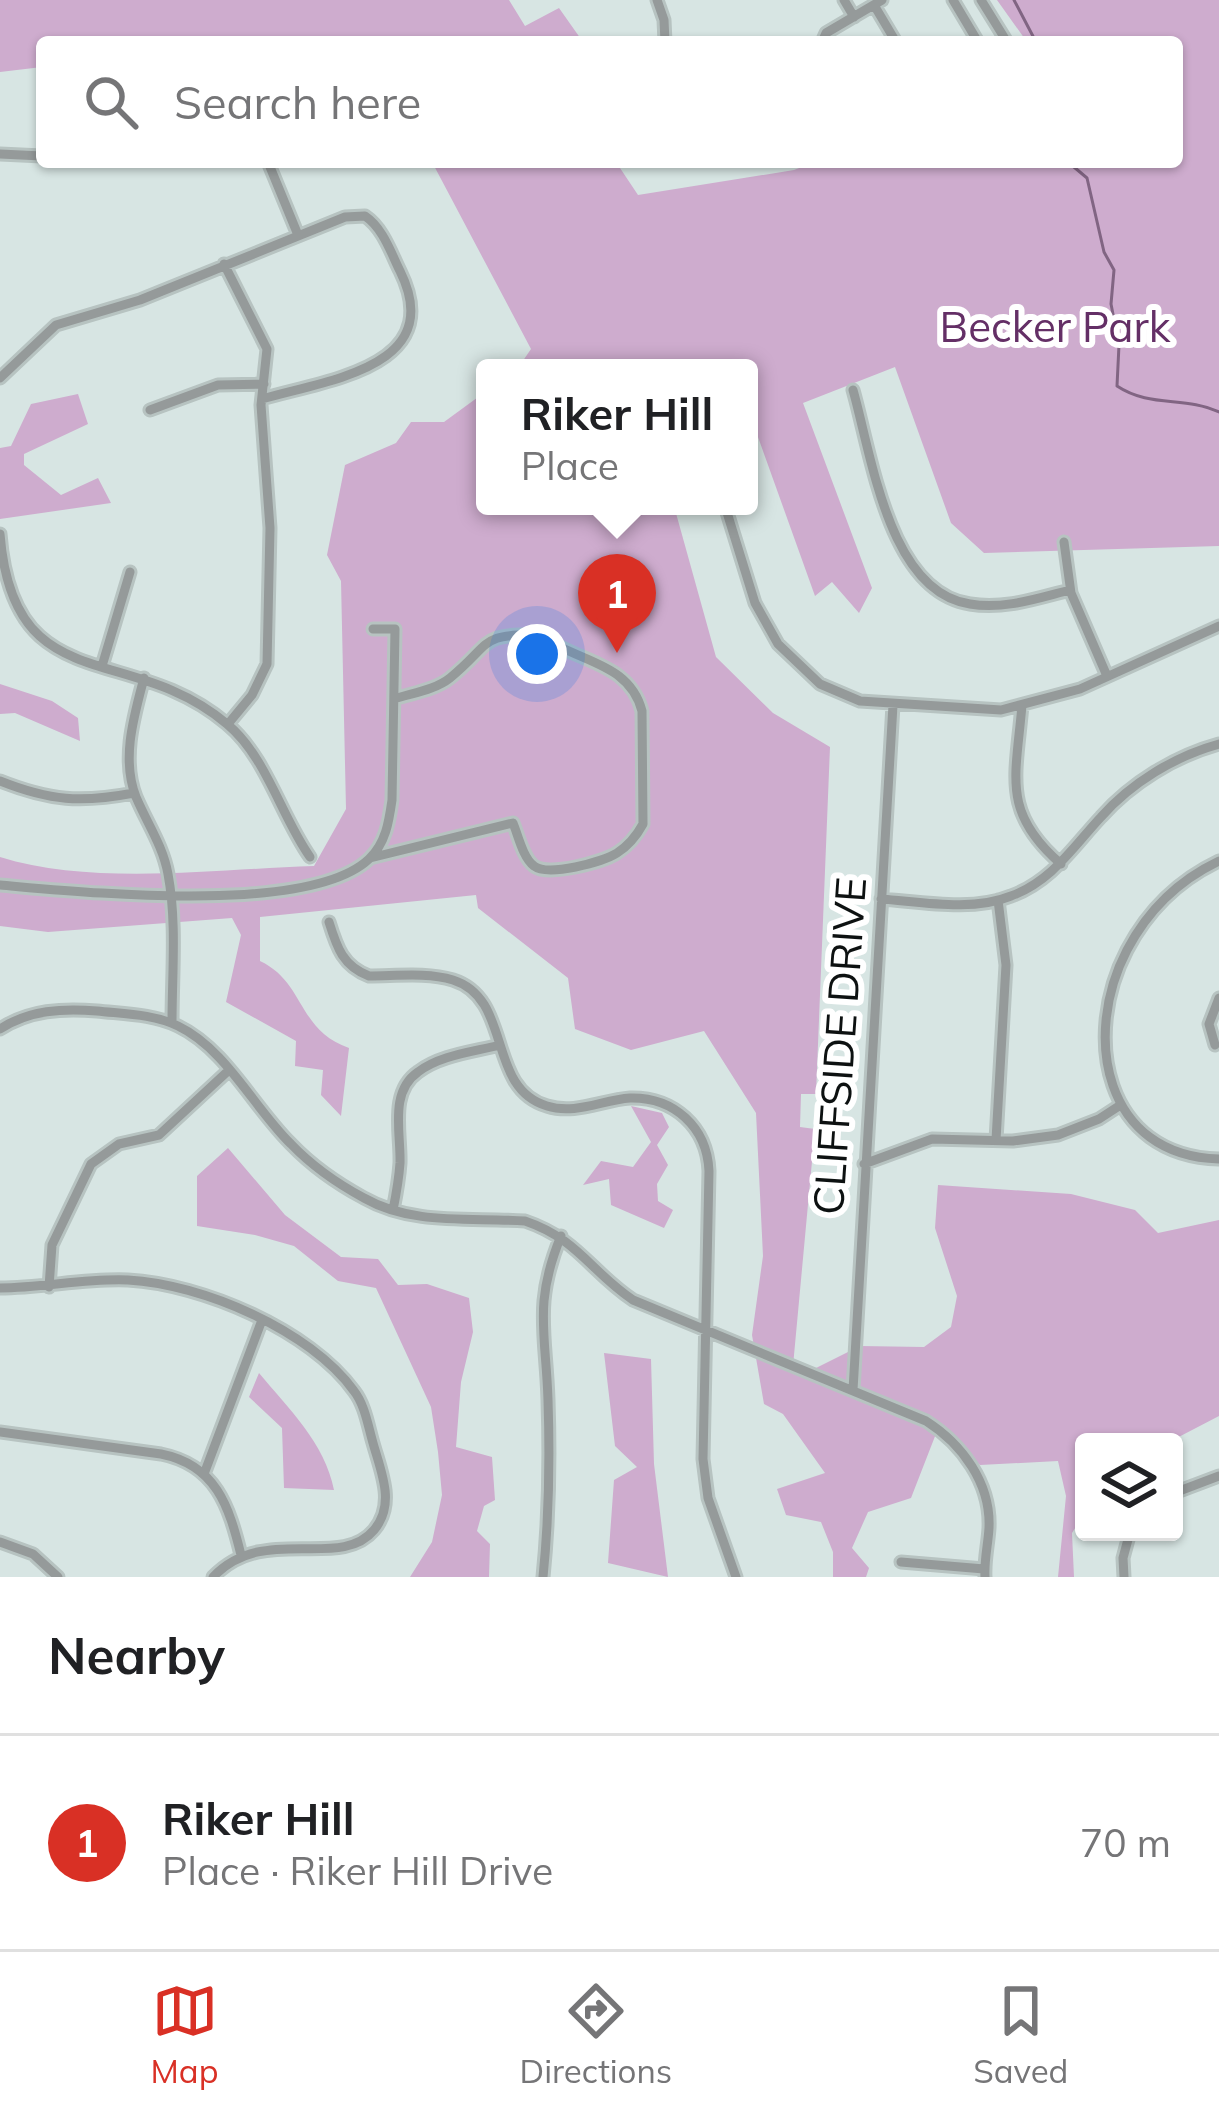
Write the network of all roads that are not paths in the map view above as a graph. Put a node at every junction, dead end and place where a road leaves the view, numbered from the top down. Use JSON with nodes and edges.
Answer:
{"nodes":[{"id":1,"x":657,"y":0,"type":"edge"},
{"id":2,"x":844,"y":0,"type":"edge"},
{"id":3,"x":953,"y":0,"type":"edge"},
{"id":4,"x":981,"y":0,"type":"edge"},
{"id":5,"x":878,"y":2,"type":"edge"},
{"id":6,"x":854,"y":17,"type":"junction"},
{"id":7,"x":665,"y":36,"type":"edge"},
{"id":8,"x":825,"y":36,"type":"edge"},
{"id":9,"x":893,"y":36,"type":"edge"},
{"id":10,"x":974,"y":36,"type":"edge"},
{"id":11,"x":1003,"y":36,"type":"edge"},
{"id":12,"x":0,"y":154,"type":"edge"},
{"id":13,"x":36,"y":155,"type":"edge"},
{"id":14,"x":270,"y":168,"type":"edge"},
{"id":15,"x":298,"y":235,"type":"junction"},
{"id":16,"x":224,"y":264,"type":"junction"},
{"id":17,"x":0,"y":377,"type":"edge"},
{"id":18,"x":264,"y":384,"type":"junction"},
{"id":19,"x":853,"y":390,"type":"dead end"},
{"id":20,"x":262,"y":399,"type":"junction"},
{"id":21,"x":150,"y":410,"type":"dead end"},
{"id":22,"x":727,"y":515,"type":"edge"},
{"id":23,"x":0,"y":534,"type":"edge"},
{"id":24,"x":1064,"y":542,"type":"dead end"},
{"id":25,"x":130,"y":572,"type":"dead end"},
{"id":26,"x":1070,"y":590,"type":"junction"},
{"id":27,"x":1219,"y":626,"type":"edge"},
{"id":28,"x":373,"y":629,"type":"dead end"},
{"id":29,"x":102,"y":666,"type":"junction"},
{"id":30,"x":1107,"y":676,"type":"junction"},
{"id":31,"x":143,"y":678,"type":"junction"},
{"id":32,"x":394,"y":698,"type":"junction"},
{"id":33,"x":893,"y":706,"type":"junction"},
{"id":34,"x":1022,"y":706,"type":"junction"},
{"id":35,"x":228,"y":724,"type":"junction"},
{"id":36,"x":1219,"y":744,"type":"edge"},
{"id":37,"x":0,"y":781,"type":"edge"},
{"id":38,"x":134,"y":794,"type":"junction"},
{"id":39,"x":310,"y":856,"type":"dead end"},
{"id":40,"x":370,"y":858,"type":"junction"},
{"id":41,"x":1219,"y":861,"type":"edge"},
{"id":42,"x":1061,"y":864,"type":"junction"},
{"id":43,"x":0,"y":885,"type":"edge"},
{"id":44,"x":172,"y":895,"type":"junction"},
{"id":45,"x":881,"y":899,"type":"junction"},
{"id":46,"x":998,"y":900,"type":"junction"},
{"id":47,"x":329,"y":922,"type":"dead end"},
{"id":48,"x":1219,"y":998,"type":"edge"},
{"id":49,"x":172,"y":1023,"type":"junction"},
{"id":50,"x":0,"y":1029,"type":"edge"},
{"id":51,"x":500,"y":1045,"type":"junction"},
{"id":52,"x":1215,"y":1045,"type":"dead end"},
{"id":53,"x":228,"y":1071,"type":"junction"},
{"id":54,"x":1119,"y":1106,"type":"junction"},
{"id":55,"x":996,"y":1140,"type":"junction"},
{"id":56,"x":1219,"y":1159,"type":"edge"},
{"id":57,"x":864,"y":1164,"type":"junction"},
{"id":58,"x":393,"y":1210,"type":"junction"},
{"id":59,"x":561,"y":1236,"type":"junction"},
{"id":60,"x":49,"y":1286,"type":"junction"},
{"id":61,"x":0,"y":1288,"type":"edge"},
{"id":62,"x":262,"y":1320,"type":"junction"},
{"id":63,"x":705,"y":1330,"type":"junction"},
{"id":64,"x":853,"y":1390,"type":"junction"},
{"id":65,"x":0,"y":1432,"type":"edge"},
{"id":66,"x":204,"y":1474,"type":"junction"},
{"id":67,"x":1219,"y":1476,"type":"edge"},
{"id":68,"x":1183,"y":1490,"type":"edge"},
{"id":69,"x":1128,"y":1541,"type":"edge"},
{"id":70,"x":0,"y":1542,"type":"edge"},
{"id":71,"x":241,"y":1555,"type":"junction"},
{"id":72,"x":901,"y":1562,"type":"dead end"},
{"id":73,"x":984,"y":1573,"type":"edge"},
{"id":74,"x":58,"y":1577,"type":"edge"},
{"id":75,"x":213,"y":1577,"type":"edge"},
{"id":76,"x":543,"y":1577,"type":"edge"},
{"id":77,"x":736,"y":1577,"type":"edge"},
{"id":78,"x":1124,"y":1577,"type":"edge"}],
"edges":[{"from":1,"to":7,"type":"street"},
{"from":2,"to":6,"type":"street"},
{"from":3,"to":10,"type":"street"},
{"from":4,"to":11,"type":"street"},
{"from":5,"to":6,"type":"street"},
{"from":5,"to":9,"type":"street"},
{"from":6,"to":8,"type":"street"},
{"from":12,"to":13,"type":"street"},
{"from":14,"to":15,"type":"street"},
{"from":15,"to":16,"type":"street"},
{"from":15,"to":20,"type":"street"},
{"from":16,"to":17,"type":"street"},
{"from":16,"to":18,"type":"street"},
{"from":18,"to":20,"type":"street"},
{"from":18,"to":21,"type":"street"},
{"from":19,"to":26,"type":"street"},
{"from":20,"to":35,"type":"street"},
{"from":22,"to":33,"type":"street"},
{"from":23,"to":29,"type":"street"},
{"from":24,"to":26,"type":"street"},
{"from":25,"to":29,"type":"street"},
{"from":26,"to":30,"type":"street"},
{"from":27,"to":30,"type":"street"},
{"from":28,"to":32,"type":"street"},
{"from":29,"to":31,"type":"street"},
{"from":30,"to":34,"type":"street"},
{"from":31,"to":35,"type":"street"},
{"from":31,"to":38,"type":"street"},
{"from":32,"to":40,"type":"street"},
{"from":32,"to":40,"type":"street"},
{"from":33,"to":34,"type":"street"},
{"from":33,"to":45,"type":"street","name":"CLIFFSIDE DRIVE"},
{"from":34,"to":42,"type":"street"},
{"from":35,"to":39,"type":"street"},
{"from":36,"to":42,"type":"street"},
{"from":37,"to":38,"type":"street"},
{"from":38,"to":44,"type":"street"},
{"from":40,"to":44,"type":"street"},
{"from":41,"to":54,"type":"street"},
{"from":42,"to":46,"type":"street"},
{"from":43,"to":44,"type":"street"},
{"from":44,"to":49,"type":"street"},
{"from":45,"to":46,"type":"street"},
{"from":45,"to":57,"type":"street","name":"CLIFFSIDE DRIVE"},
{"from":46,"to":55,"type":"street"},
{"from":47,"to":51,"type":"street"},
{"from":48,"to":52,"type":"street"},
{"from":49,"to":50,"type":"street"},
{"from":49,"to":53,"type":"street"},
{"from":51,"to":58,"type":"street"},
{"from":51,"to":63,"type":"street"},
{"from":53,"to":58,"type":"street"},
{"from":53,"to":60,"type":"street"},
{"from":54,"to":55,"type":"street"},
{"from":54,"to":56,"type":"street"},
{"from":55,"to":57,"type":"street"},
{"from":57,"to":64,"type":"street","name":"CLIFFSIDE DRIVE"},
{"from":58,"to":59,"type":"street"},
{"from":59,"to":63,"type":"street"},
{"from":59,"to":76,"type":"street"},
{"from":60,"to":61,"type":"street"},
{"from":60,"to":62,"type":"street"},
{"from":62,"to":66,"type":"street"},
{"from":62,"to":71,"type":"street"},
{"from":63,"to":64,"type":"street"},
{"from":63,"to":77,"type":"street"},
{"from":64,"to":73,"type":"street"},
{"from":65,"to":66,"type":"street"},
{"from":66,"to":71,"type":"street"},
{"from":67,"to":68,"type":"street"},
{"from":69,"to":78,"type":"street"},
{"from":70,"to":74,"type":"street"},
{"from":71,"to":75,"type":"street"},
{"from":72,"to":73,"type":"street"}]}
